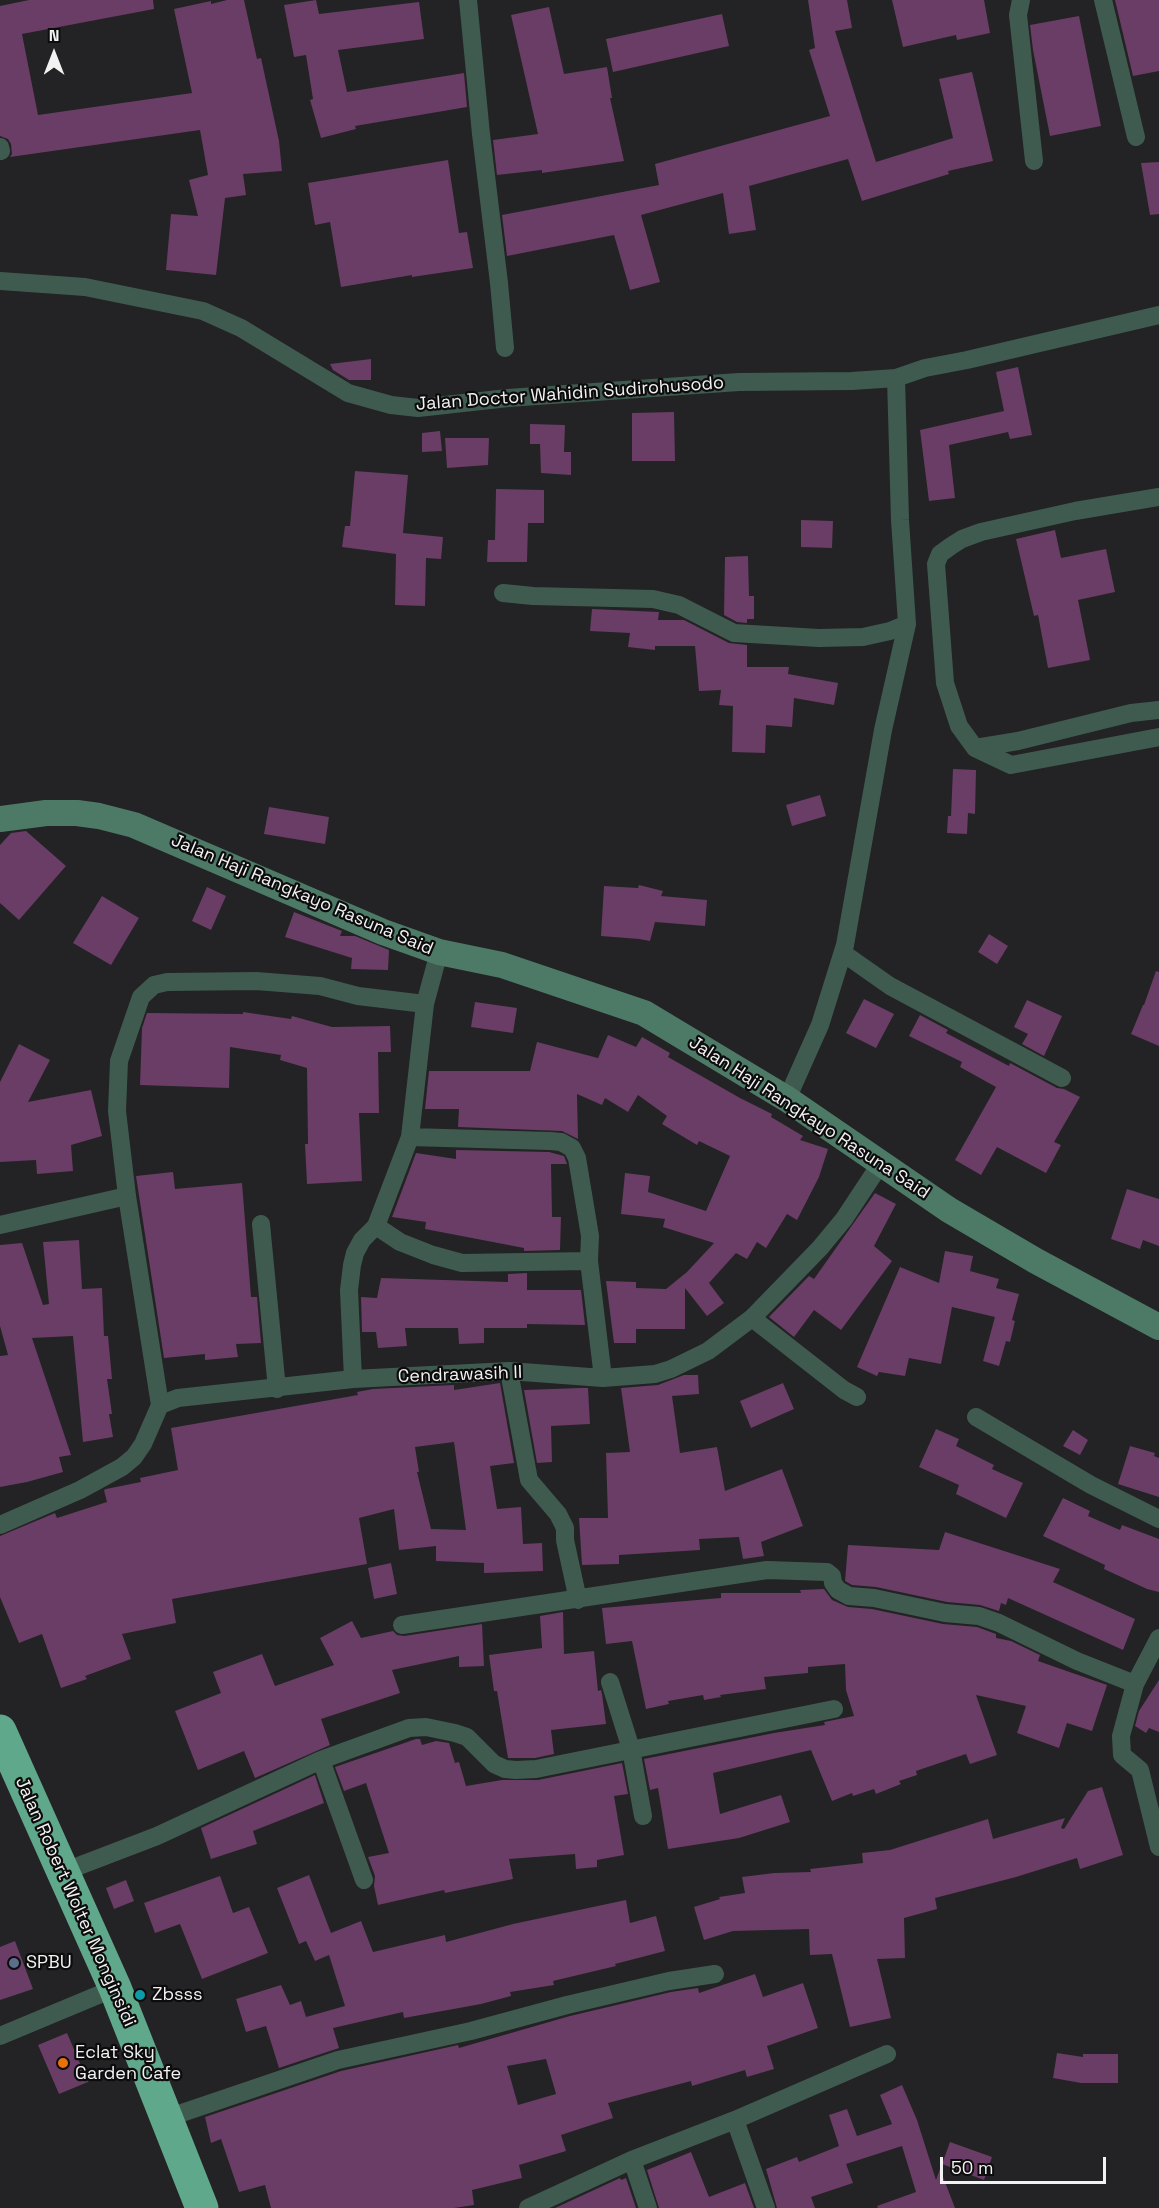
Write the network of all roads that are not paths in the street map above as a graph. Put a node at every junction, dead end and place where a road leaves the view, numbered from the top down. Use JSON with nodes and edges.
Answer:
{"nodes":[{"id":1,"x":468,"y":0,"type":"edge"},
{"id":2,"x":1021,"y":0,"type":"edge"},
{"id":3,"x":1103,"y":0,"type":"edge"},
{"id":4,"x":1136,"y":137,"type":"dead end"},
{"id":5,"x":1034,"y":161,"type":"dead end"},
{"id":6,"x":0,"y":281,"type":"edge"},
{"id":7,"x":1159,"y":315,"type":"edge"},
{"id":8,"x":505,"y":348,"type":"dead end"},
{"id":9,"x":896,"y":378,"type":"junction"},
{"id":10,"x":1159,"y":497,"type":"edge"},
{"id":11,"x":503,"y":593,"type":"dead end"},
{"id":12,"x":907,"y":624,"type":"junction"},
{"id":13,"x":1159,"y":710,"type":"edge"},
{"id":14,"x":1159,"y":737,"type":"edge"},
{"id":15,"x":975,"y":748,"type":"junction"},
{"id":16,"x":0,"y":819,"type":"edge"},
{"id":17,"x":439,"y":952,"type":"junction"},
{"id":18,"x":843,"y":953,"type":"junction"},
{"id":19,"x":425,"y":1004,"type":"junction"},
{"id":20,"x":1062,"y":1078,"type":"dead end"},
{"id":21,"x":787,"y":1099,"type":"junction"},
{"id":22,"x":410,"y":1137,"type":"junction"},
{"id":23,"x":881,"y":1163,"type":"junction"},
{"id":24,"x":127,"y":1196,"type":"junction"},
{"id":25,"x":261,"y":1224,"type":"dead end"},
{"id":26,"x":0,"y":1225,"type":"edge"},
{"id":27,"x":376,"y":1226,"type":"junction"},
{"id":28,"x":589,"y":1261,"type":"junction"},
{"id":29,"x":752,"y":1318,"type":"junction"},
{"id":30,"x":1159,"y":1327,"type":"edge"},
{"id":31,"x":509,"y":1371,"type":"junction"},
{"id":32,"x":603,"y":1378,"type":"junction"},
{"id":33,"x":353,"y":1379,"type":"junction"},
{"id":34,"x":277,"y":1389,"type":"junction"},
{"id":35,"x":857,"y":1397,"type":"dead end"},
{"id":36,"x":160,"y":1406,"type":"junction"},
{"id":37,"x":976,"y":1416,"type":"dead end"},
{"id":38,"x":1159,"y":1520,"type":"edge"},
{"id":39,"x":0,"y":1525,"type":"edge"},
{"id":40,"x":578,"y":1600,"type":"junction"},
{"id":41,"x":402,"y":1625,"type":"dead end"},
{"id":42,"x":1159,"y":1638,"type":"edge"},
{"id":43,"x":610,"y":1682,"type":"dead end"},
{"id":44,"x":1135,"y":1684,"type":"junction"},
{"id":45,"x":834,"y":1709,"type":"dead end"},
{"id":46,"x":0,"y":1731,"type":"edge"},
{"id":47,"x":631,"y":1749,"type":"junction"},
{"id":48,"x":321,"y":1760,"type":"junction"},
{"id":49,"x":1140,"y":1770,"type":"junction"},
{"id":50,"x":1159,"y":1778,"type":"edge"},
{"id":51,"x":643,"y":1816,"type":"dead end"},
{"id":52,"x":1159,"y":1847,"type":"edge"},
{"id":53,"x":63,"y":1872,"type":"junction"},
{"id":54,"x":364,"y":1880,"type":"dead end"},
{"id":55,"x":715,"y":1974,"type":"dead end"},
{"id":56,"x":115,"y":1988,"type":"junction"},
{"id":57,"x":0,"y":2036,"type":"edge"},
{"id":58,"x":887,"y":2054,"type":"dead end"},
{"id":59,"x":167,"y":2118,"type":"junction"},
{"id":60,"x":735,"y":2120,"type":"junction"},
{"id":61,"x":632,"y":2160,"type":"junction"},
{"id":62,"x":202,"y":2208,"type":"edge"},
{"id":63,"x":528,"y":2208,"type":"edge"},
{"id":64,"x":648,"y":2208,"type":"edge"},
{"id":65,"x":766,"y":2208,"type":"edge"}],
"edges":[{"from":1,"to":8,"type":"street"},
{"from":2,"to":5,"type":"street"},
{"from":3,"to":4,"type":"street"},
{"from":6,"to":9,"type":"street","name":"Jalan Doctor Wahidin Sudirohusodo"},
{"from":7,"to":9,"type":"street","name":"Jalan Doctor Wahidin Sudirohusodo"},
{"from":9,"to":12,"type":"street"},
{"from":10,"to":15,"type":"street"},
{"from":11,"to":12,"type":"street"},
{"from":12,"to":18,"type":"street"},
{"from":13,"to":15,"type":"street"},
{"from":14,"to":15,"type":"street"},
{"from":16,"to":17,"type":"street","name":"Jalan Haji Rangkayo Rasuna Said"},
{"from":17,"to":19,"type":"street"},
{"from":17,"to":21,"type":"street","name":"Jalan Haji Rangkayo Rasuna Said"},
{"from":18,"to":20,"type":"street"},
{"from":18,"to":21,"type":"street"},
{"from":19,"to":22,"type":"street"},
{"from":19,"to":24,"type":"street"},
{"from":21,"to":23,"type":"street","name":"Jalan Haji Rangkayo Rasuna Said"},
{"from":22,"to":27,"type":"street"},
{"from":22,"to":28,"type":"street"},
{"from":23,"to":29,"type":"street","name":"Cendrawasih II"},
{"from":23,"to":30,"type":"street","name":"Jalan Haji Rangkayo Rasuna Said"},
{"from":24,"to":26,"type":"street"},
{"from":24,"to":36,"type":"street"},
{"from":25,"to":34,"type":"street"},
{"from":27,"to":28,"type":"street"},
{"from":27,"to":33,"type":"street"},
{"from":28,"to":32,"type":"street"},
{"from":29,"to":32,"type":"street","name":"Cendrawasih II"},
{"from":29,"to":35,"type":"street"},
{"from":31,"to":32,"type":"street","name":"Cendrawasih II"},
{"from":31,"to":33,"type":"street","name":"Cendrawasih II"},
{"from":31,"to":40,"type":"street"},
{"from":33,"to":34,"type":"street","name":"Cendrawasih II"},
{"from":34,"to":36,"type":"street","name":"Cendrawasih II"},
{"from":36,"to":39,"type":"street"},
{"from":37,"to":38,"type":"street"},
{"from":40,"to":41,"type":"street"},
{"from":40,"to":44,"type":"street"},
{"from":42,"to":44,"type":"street"},
{"from":43,"to":47,"type":"street"},
{"from":44,"to":49,"type":"street"},
{"from":45,"to":47,"type":"street"},
{"from":46,"to":53,"type":"highway","name":"Jalan Robert Wolter Monginsidi"},
{"from":47,"to":48,"type":"street"},
{"from":47,"to":51,"type":"street"},
{"from":48,"to":53,"type":"street"},
{"from":48,"to":54,"type":"street"},
{"from":49,"to":50,"type":"street"},
{"from":49,"to":52,"type":"street"},
{"from":53,"to":56,"type":"highway","name":"Jalan Robert Wolter Monginsidi"},
{"from":55,"to":59,"type":"street"},
{"from":56,"to":57,"type":"street"},
{"from":56,"to":59,"type":"highway","name":"Jalan Robert Wolter Monginsidi"},
{"from":58,"to":60,"type":"street"},
{"from":59,"to":62,"type":"highway","name":"Jalan Robert Wolter Monginsidi"},
{"from":60,"to":61,"type":"street"},
{"from":60,"to":65,"type":"street"},
{"from":61,"to":63,"type":"street"},
{"from":61,"to":64,"type":"street"}]}
